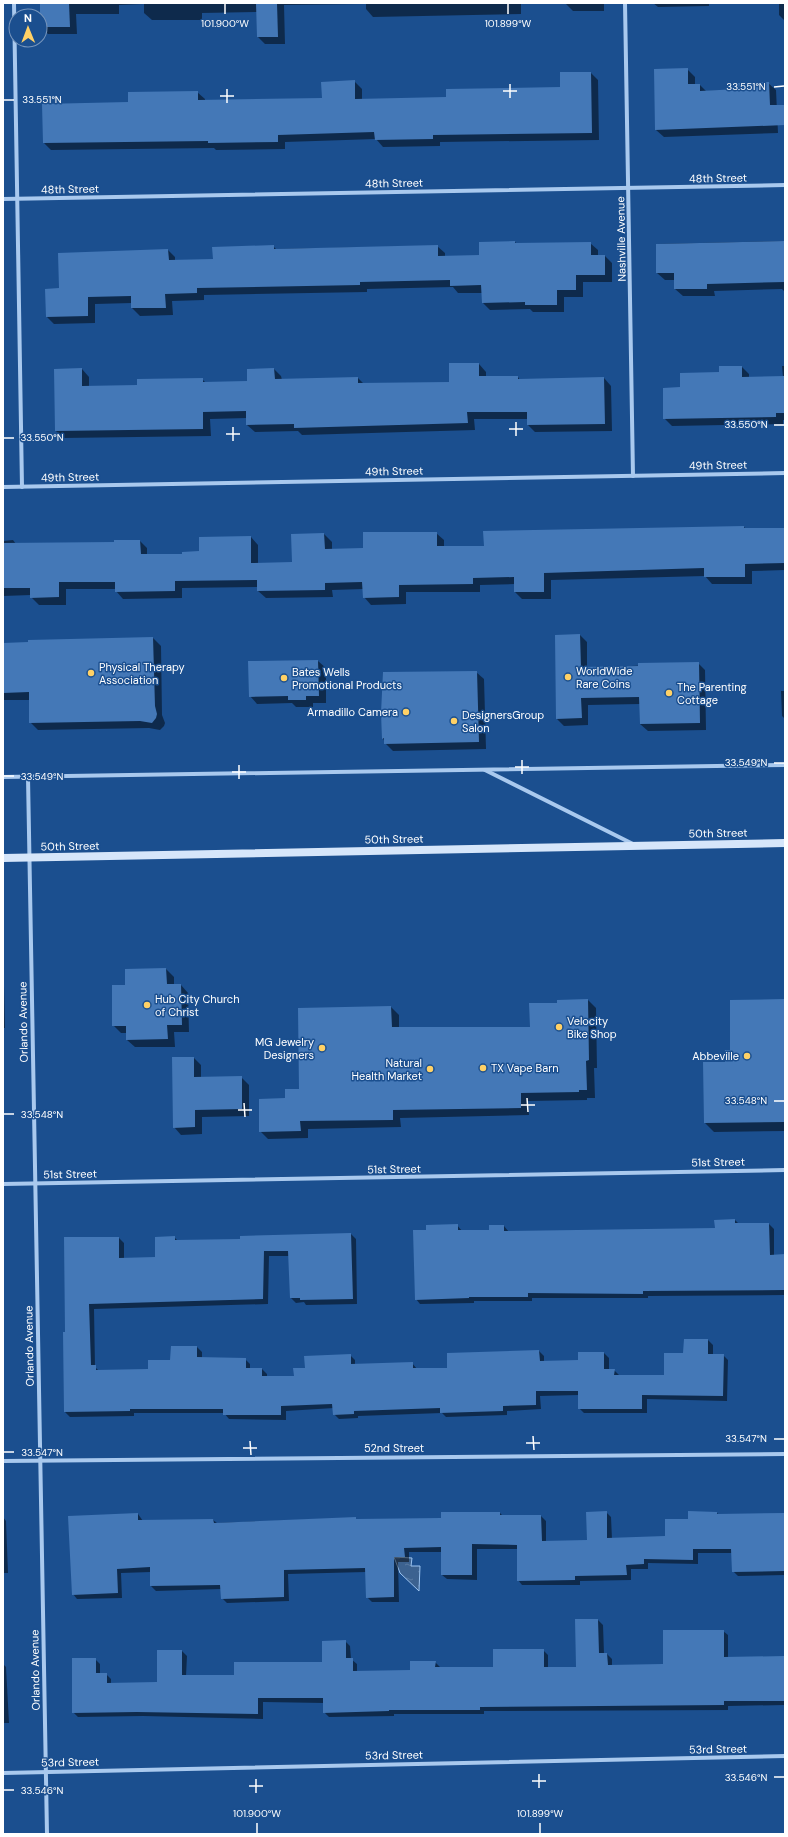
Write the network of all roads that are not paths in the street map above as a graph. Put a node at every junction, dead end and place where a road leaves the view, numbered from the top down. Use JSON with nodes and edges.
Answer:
{"nodes":[{"id":1,"x":14,"y":3,"type":"edge"},
{"id":2,"x":625,"y":3,"type":"edge"},
{"id":3,"x":785,"y":185,"type":"edge"},
{"id":4,"x":629,"y":188,"type":"junction"},
{"id":5,"x":18,"y":199,"type":"junction"},
{"id":6,"x":3,"y":200,"type":"edge"},
{"id":7,"x":785,"y":473,"type":"edge"},
{"id":8,"x":634,"y":476,"type":"junction"},
{"id":9,"x":3,"y":487,"type":"edge"},
{"id":10,"x":22,"y":487,"type":"junction"},
{"id":11,"x":785,"y":765,"type":"edge"},
{"id":12,"x":484,"y":769,"type":"junction"},
{"id":13,"x":3,"y":777,"type":"edge"},
{"id":14,"x":28,"y":777,"type":"junction"},
{"id":15,"x":785,"y":843,"type":"edge"},
{"id":16,"x":635,"y":845,"type":"junction"},
{"id":17,"x":3,"y":858,"type":"edge"},
{"id":18,"x":28,"y":858,"type":"junction"},
{"id":19,"x":785,"y":1170,"type":"edge"},
{"id":20,"x":3,"y":1184,"type":"edge"},
{"id":21,"x":35,"y":1184,"type":"junction"},
{"id":22,"x":785,"y":1454,"type":"edge"},
{"id":23,"x":40,"y":1460,"type":"junction"},
{"id":24,"x":3,"y":1461,"type":"edge"},
{"id":25,"x":785,"y":1756,"type":"edge"},
{"id":26,"x":46,"y":1772,"type":"junction"},
{"id":27,"x":3,"y":1773,"type":"edge"},
{"id":28,"x":47,"y":1834,"type":"edge"}],
"edges":[{"from":1,"to":5,"type":"street"},
{"from":2,"to":4,"type":"street","name":"Nashville Avenue"},
{"from":3,"to":4,"type":"street","name":"48th Street"},
{"from":4,"to":5,"type":"street","name":"48th Street"},
{"from":4,"to":8,"type":"street","name":"Nashville Avenue"},
{"from":5,"to":6,"type":"street","name":"48th Street"},
{"from":5,"to":10,"type":"street"},
{"from":7,"to":8,"type":"street","name":"49th Street"},
{"from":8,"to":10,"type":"street","name":"49th Street"},
{"from":9,"to":10,"type":"street","name":"49th Street"},
{"from":11,"to":12,"type":"street"},
{"from":12,"to":14,"type":"street"},
{"from":12,"to":16,"type":"street"},
{"from":13,"to":14,"type":"street"},
{"from":14,"to":18,"type":"street","name":"Orlando Avenue"},
{"from":15,"to":16,"type":"main road","name":"50th Street"},
{"from":16,"to":18,"type":"main road","name":"50th Street"},
{"from":17,"to":18,"type":"main road","name":"50th Street"},
{"from":18,"to":21,"type":"street","name":"Orlando Avenue"},
{"from":19,"to":21,"type":"street","name":"51st Street"},
{"from":20,"to":21,"type":"street","name":"51st Street"},
{"from":21,"to":23,"type":"street","name":"Orlando Avenue"},
{"from":22,"to":23,"type":"street","name":"52nd Street"},
{"from":23,"to":24,"type":"street","name":"52nd Street"},
{"from":23,"to":26,"type":"street","name":"Orlando Avenue"},
{"from":25,"to":26,"type":"street","name":"53rd Street"},
{"from":26,"to":27,"type":"street","name":"53rd Street"},
{"from":26,"to":28,"type":"street","name":"Orlando Avenue"}]}
